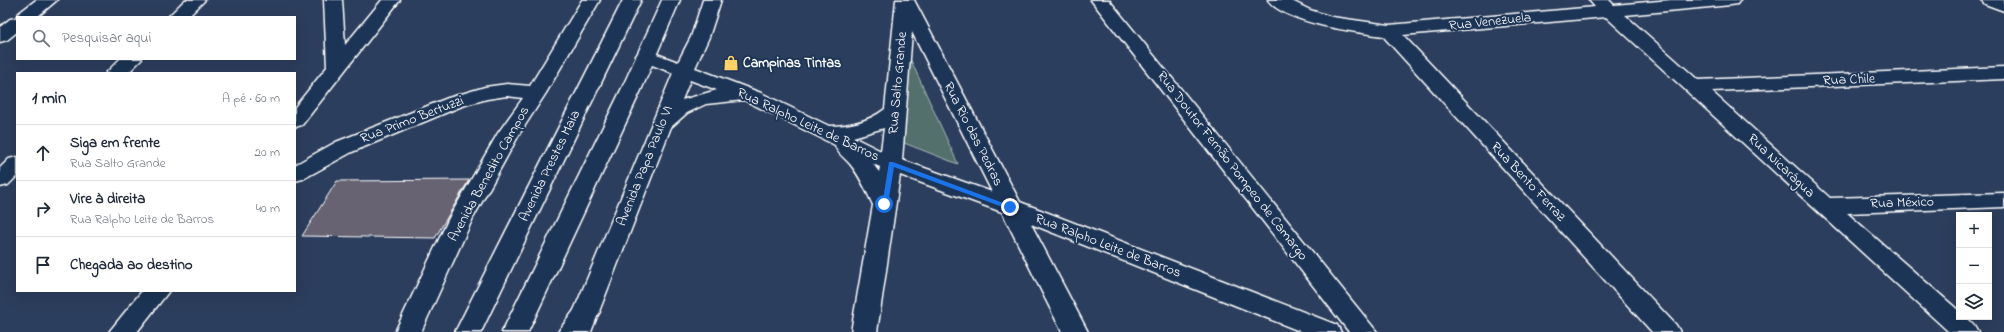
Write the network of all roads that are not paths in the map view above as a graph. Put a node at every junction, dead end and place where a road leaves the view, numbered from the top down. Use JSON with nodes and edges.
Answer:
{"nodes":[{"id":1,"x":48,"y":0,"type":"edge"},
{"id":2,"x":196,"y":0,"type":"edge"},
{"id":3,"x":333,"y":0,"type":"edge"},
{"id":4,"x":390,"y":0,"type":"edge"},
{"id":5,"x":591,"y":0,"type":"edge"},
{"id":6,"x":632,"y":0,"type":"edge"},
{"id":7,"x":671,"y":0,"type":"edge"},
{"id":8,"x":712,"y":0,"type":"edge"},
{"id":9,"x":905,"y":0,"type":"edge"},
{"id":10,"x":1100,"y":0,"type":"edge"},
{"id":11,"x":1277,"y":0,"type":"edge"},
{"id":12,"x":1731,"y":0,"type":"edge"},
{"id":13,"x":1991,"y":0,"type":"edge"},
{"id":14,"x":1604,"y":5,"type":"edge"},
{"id":15,"x":2004,"y":6,"type":"edge"},
{"id":16,"x":26,"y":16,"type":"edge"},
{"id":17,"x":178,"y":16,"type":"edge"},
{"id":18,"x":16,"y":24,"type":"edge"},
{"id":19,"x":1388,"y":31,"type":"junction"},
{"id":20,"x":0,"y":36,"type":"edge"},
{"id":21,"x":646,"y":56,"type":"junction"},
{"id":22,"x":131,"y":60,"type":"edge"},
{"id":23,"x":337,"y":68,"type":"junction"},
{"id":24,"x":684,"y":70,"type":"junction"},
{"id":25,"x":117,"y":72,"type":"edge"},
{"id":26,"x":2004,"y":73,"type":"edge"},
{"id":27,"x":1695,"y":86,"type":"junction"},
{"id":28,"x":536,"y":93,"type":"junction"},
{"id":29,"x":754,"y":98,"type":"junction"},
{"id":30,"x":896,"y":110,"type":"junction"},
{"id":31,"x":296,"y":120,"type":"edge"},
{"id":32,"x":662,"y":125,"type":"junction"},
{"id":33,"x":827,"y":132,"type":"junction"},
{"id":34,"x":891,"y":164,"type":"junction"},
{"id":35,"x":16,"y":165,"type":"edge"},
{"id":36,"x":296,"y":173,"type":"edge"},
{"id":37,"x":0,"y":180,"type":"edge"},
{"id":38,"x":2004,"y":200,"type":"edge"},
{"id":39,"x":884,"y":204,"type":"junction"},
{"id":40,"x":1824,"y":206,"type":"junction"},
{"id":41,"x":1010,"y":207,"type":"junction"},
{"id":42,"x":155,"y":292,"type":"edge"},
{"id":43,"x":582,"y":322,"type":"edge"},
{"id":44,"x":122,"y":332,"type":"edge"},
{"id":45,"x":408,"y":332,"type":"edge"},
{"id":46,"x":468,"y":332,"type":"edge"},
{"id":47,"x":515,"y":332,"type":"edge"},
{"id":48,"x":571,"y":332,"type":"edge"},
{"id":49,"x":864,"y":332,"type":"edge"},
{"id":50,"x":1075,"y":332,"type":"edge"},
{"id":51,"x":1328,"y":332,"type":"edge"},
{"id":52,"x":1364,"y":332,"type":"edge"},
{"id":53,"x":1667,"y":332,"type":"edge"},
{"id":54,"x":1965,"y":332,"type":"edge"}],
"edges":[{"from":1,"to":16,"type":"main road"},
{"from":2,"to":17,"type":"main road"},
{"from":3,"to":23,"type":"main road"},
{"from":4,"to":23,"type":"main road"},
{"from":5,"to":28,"type":"main road","name":"Avenida Benedito Campos"},
{"from":6,"to":46,"type":"main road","name":"Avenida Prestes Maia"},
{"from":7,"to":21,"type":"main road"},
{"from":8,"to":24,"type":"main road","name":"Avenida Papa Paulo VI"},
{"from":9,"to":30,"type":"main road","name":"Rua Salto Grande"},
{"from":9,"to":41,"type":"main road","name":"Rua Rio das Pedras"},
{"from":10,"to":52,"type":"main road","name":"Rua Doutor Fernão Pompeo de Camargo"},
{"from":11,"to":19,"type":"main road","name":"Rua Venezuela"},
{"from":12,"to":14,"type":"main road","name":"Rua Venezuela"},
{"from":13,"to":15,"type":"main road"},
{"from":14,"to":19,"type":"main road","name":"Rua Venezuela"},
{"from":14,"to":27,"type":"main road","name":"Rua Nicarágua"},
{"from":18,"to":20,"type":"main road"},
{"from":19,"to":53,"type":"main road","name":"Rua Bento Ferraz"},
{"from":21,"to":24,"type":"main road","name":"Rua Ralpho Leite de Barros"},
{"from":21,"to":47,"type":"main road"},
{"from":22,"to":25,"type":"main road"},
{"from":23,"to":31,"type":"main road"},
{"from":24,"to":29,"type":"main road","name":"Rua Ralpho Leite de Barros"},
{"from":24,"to":32,"type":"main road","name":"Avenida Papa Paulo VI"},
{"from":26,"to":27,"type":"main road","name":"Rua Chile"},
{"from":27,"to":40,"type":"main road","name":"Rua Nicarágua"},
{"from":28,"to":36,"type":"main road","name":"Rua Primo Bertuzzi"},
{"from":28,"to":45,"type":"main road","name":"Avenida Benedito Campos"},
{"from":29,"to":32,"type":"main road"},
{"from":29,"to":33,"type":"main road","name":"Rua Ralpho Leite de Barros"},
{"from":30,"to":33,"type":"main road"},
{"from":30,"to":34,"type":"main road","name":"Rua Salto Grande"},
{"from":32,"to":43,"type":"main road","name":"Avenida Papa Paulo VI"},
{"from":33,"to":34,"type":"main road","name":"Rua Ralpho Leite de Barros"},
{"from":33,"to":39,"type":"main road"},
{"from":34,"to":39,"type":"main road","name":"Rua Salto Grande"},
{"from":34,"to":41,"type":"main road","name":"Rua Ralpho Leite de Barros"},
{"from":35,"to":37,"type":"main road"},
{"from":38,"to":40,"type":"main road","name":"Rua México"},
{"from":39,"to":49,"type":"main road","name":"Rua Salto Grande"},
{"from":40,"to":54,"type":"main road","name":"Rua Nicarágua"},
{"from":41,"to":50,"type":"main road","name":"Rua Rio das Pedras"},
{"from":41,"to":51,"type":"main road","name":"Rua Ralpho Leite de Barros"},
{"from":42,"to":44,"type":"main road"},
{"from":43,"to":48,"type":"main road","name":"Avenida Papa Paulo VI"}]}
